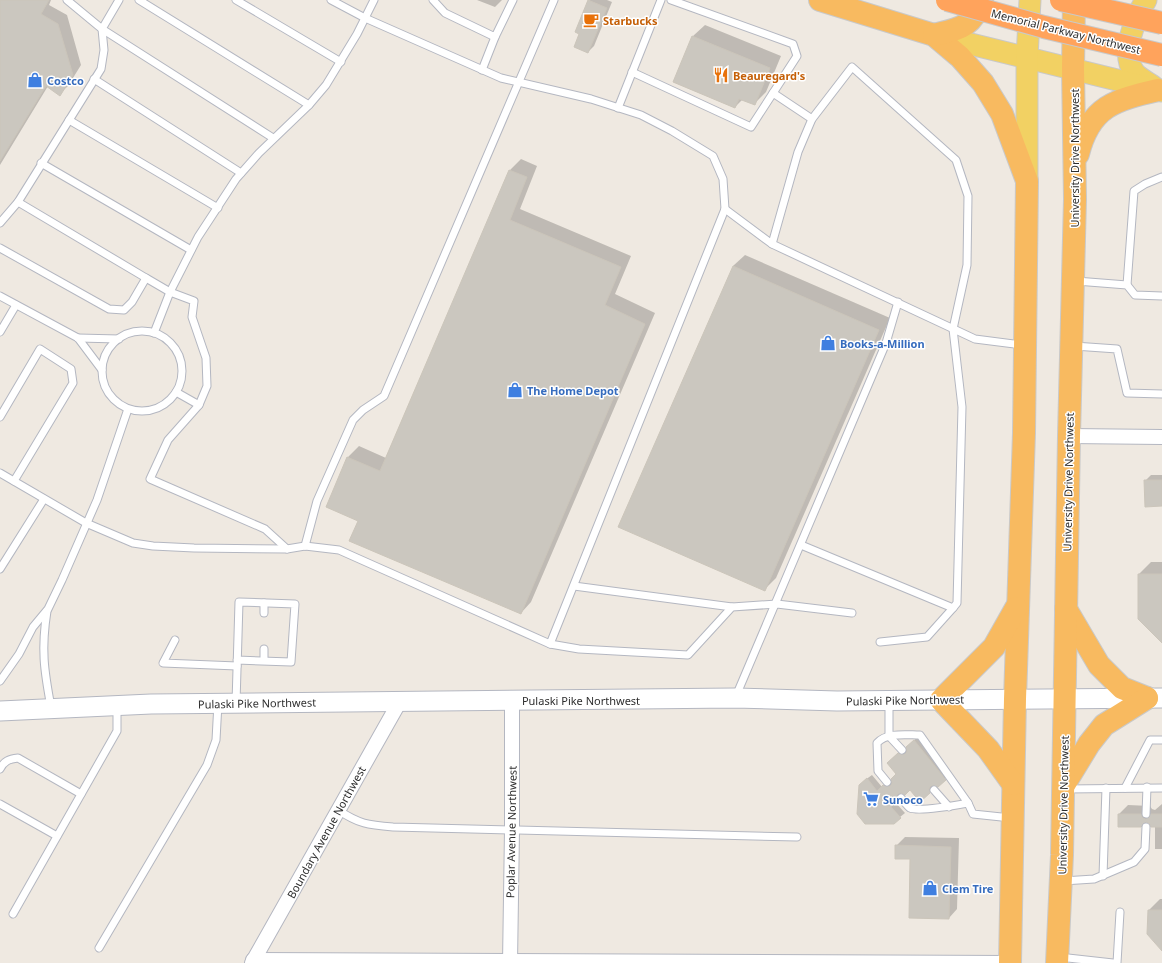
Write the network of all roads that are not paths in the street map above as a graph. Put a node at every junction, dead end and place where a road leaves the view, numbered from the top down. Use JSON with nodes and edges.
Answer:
{"nodes":[{"id":1,"x":67,"y":0,"type":"edge"},
{"id":2,"x":119,"y":0,"type":"edge"},
{"id":3,"x":139,"y":0,"type":"edge"},
{"id":4,"x":236,"y":0,"type":"edge"},
{"id":5,"x":330,"y":0,"type":"edge"},
{"id":6,"x":374,"y":0,"type":"edge"},
{"id":7,"x":433,"y":0,"type":"edge"},
{"id":8,"x":513,"y":0,"type":"edge"},
{"id":9,"x":554,"y":0,"type":"edge"},
{"id":10,"x":661,"y":0,"type":"edge"},
{"id":11,"x":671,"y":0,"type":"edge"},
{"id":12,"x":820,"y":0,"type":"edge"},
{"id":13,"x":947,"y":0,"type":"edge"},
{"id":14,"x":982,"y":0,"type":"edge"},
{"id":15,"x":1030,"y":0,"type":"edge"},
{"id":16,"x":1061,"y":0,"type":"edge"},
{"id":17,"x":1074,"y":0,"type":"edge"},
{"id":18,"x":1146,"y":0,"type":"edge"},
{"id":19,"x":365,"y":18,"type":"junction"},
{"id":20,"x":1162,"y":23,"type":"edge"},
{"id":21,"x":102,"y":29,"type":"junction"},
{"id":22,"x":934,"y":35,"type":"junction"},
{"id":23,"x":495,"y":37,"type":"junction"},
{"id":24,"x":1162,"y":55,"type":"edge"},
{"id":25,"x":1027,"y":58,"type":"junction"},
{"id":26,"x":340,"y":62,"type":"junction"},
{"id":27,"x":1073,"y":69,"type":"junction"},
{"id":28,"x":482,"y":70,"type":"junction"},
{"id":29,"x":632,"y":72,"type":"junction"},
{"id":30,"x":94,"y":79,"type":"junction"},
{"id":31,"x":518,"y":82,"type":"junction"},
{"id":32,"x":1160,"y":90,"type":"edge"},
{"id":33,"x":774,"y":93,"type":"junction"},
{"id":34,"x":309,"y":105,"type":"junction"},
{"id":35,"x":618,"y":108,"type":"junction"},
{"id":36,"x":812,"y":119,"type":"junction"},
{"id":37,"x":69,"y":120,"type":"junction"},
{"id":38,"x":274,"y":138,"type":"junction"},
{"id":39,"x":42,"y":163,"type":"junction"},
{"id":40,"x":1075,"y":169,"type":"junction"},
{"id":41,"x":241,"y":173,"type":"junction"},
{"id":42,"x":1162,"y":178,"type":"edge"},
{"id":43,"x":1027,"y":181,"type":"junction"},
{"id":44,"x":18,"y":202,"type":"junction"},
{"id":45,"x":218,"y":208,"type":"junction"},
{"id":46,"x":725,"y":209,"type":"junction"},
{"id":47,"x":0,"y":223,"type":"edge"},
{"id":48,"x":772,"y":244,"type":"junction"},
{"id":49,"x":0,"y":248,"type":"edge"},
{"id":50,"x":191,"y":250,"type":"junction"},
{"id":51,"x":146,"y":278,"type":"junction"},
{"id":52,"x":1074,"y":281,"type":"junction"},
{"id":53,"x":1127,"y":285,"type":"junction"},
{"id":54,"x":170,"y":292,"type":"junction"},
{"id":55,"x":0,"y":296,"type":"edge"},
{"id":56,"x":1162,"y":296,"type":"edge"},
{"id":57,"x":898,"y":302,"type":"junction"},
{"id":58,"x":16,"y":305,"type":"junction"},
{"id":59,"x":953,"y":329,"type":"junction"},
{"id":60,"x":0,"y":332,"type":"edge"},
{"id":61,"x":154,"y":333,"type":"junction"},
{"id":62,"x":78,"y":338,"type":"junction"},
{"id":63,"x":119,"y":338,"type":"junction"},
{"id":64,"x":1025,"y":345,"type":"junction"},
{"id":65,"x":1072,"y":346,"type":"junction"},
{"id":66,"x":102,"y":370,"type":"junction"},
{"id":67,"x":176,"y":392,"type":"junction"},
{"id":68,"x":1162,"y":394,"type":"edge"},
{"id":69,"x":199,"y":405,"type":"junction"},
{"id":70,"x":128,"y":409,"type":"junction"},
{"id":71,"x":0,"y":417,"type":"edge"},
{"id":72,"x":1069,"y":436,"type":"junction"},
{"id":73,"x":1162,"y":437,"type":"edge"},
{"id":74,"x":0,"y":473,"type":"edge"},
{"id":75,"x":14,"y":481,"type":"junction"},
{"id":76,"x":44,"y":499,"type":"junction"},
{"id":77,"x":86,"y":523,"type":"junction"},
{"id":78,"x":801,"y":545,"type":"junction"},
{"id":79,"x":305,"y":546,"type":"junction"},
{"id":80,"x":287,"y":549,"type":"junction"},
{"id":81,"x":0,"y":569,"type":"edge"},
{"id":82,"x":574,"y":586,"type":"junction"},
{"id":83,"x":264,"y":602,"type":"junction"},
{"id":84,"x":1018,"y":603,"type":"junction"},
{"id":85,"x":777,"y":604,"type":"junction"},
{"id":86,"x":732,"y":607,"type":"junction"},
{"id":87,"x":953,"y":608,"type":"junction"},
{"id":88,"x":48,"y":609,"type":"junction"},
{"id":89,"x":1066,"y":609,"type":"junction"},
{"id":90,"x":264,"y":613,"type":"dead end"},
{"id":91,"x":852,"y":613,"type":"dead end"},
{"id":92,"x":175,"y":640,"type":"dead end"},
{"id":93,"x":880,"y":642,"type":"dead end"},
{"id":94,"x":550,"y":644,"type":"junction"},
{"id":95,"x":264,"y":649,"type":"dead end"},
{"id":96,"x":264,"y":660,"type":"junction"},
{"id":97,"x":237,"y":663,"type":"junction"},
{"id":98,"x":0,"y":681,"type":"edge"},
{"id":99,"x":735,"y":698,"type":"junction"},
{"id":100,"x":1154,"y":698,"type":"edge"},
{"id":101,"x":1015,"y":699,"type":"junction"},
{"id":102,"x":1065,"y":699,"type":"junction"},
{"id":103,"x":512,"y":700,"type":"junction"},
{"id":104,"x":889,"y":700,"type":"junction"},
{"id":105,"x":941,"y":700,"type":"junction"},
{"id":106,"x":400,"y":701,"type":"junction"},
{"id":107,"x":227,"y":703,"type":"junction"},
{"id":108,"x":117,"y":706,"type":"junction"},
{"id":109,"x":52,"y":708,"type":"junction"},
{"id":110,"x":0,"y":711,"type":"edge"},
{"id":111,"x":889,"y":736,"type":"junction"},
{"id":112,"x":1162,"y":740,"type":"edge"},
{"id":113,"x":902,"y":750,"type":"dead end"},
{"id":114,"x":0,"y":769,"type":"edge"},
{"id":115,"x":887,"y":782,"type":"dead end"},
{"id":116,"x":1014,"y":784,"type":"junction"},
{"id":117,"x":1147,"y":787,"type":"junction"},
{"id":118,"x":1161,"y":787,"type":"edge"},
{"id":119,"x":1064,"y":788,"type":"junction"},
{"id":120,"x":1106,"y":788,"type":"junction"},
{"id":121,"x":1125,"y":788,"type":"junction"},
{"id":122,"x":934,"y":790,"type":"dead end"},
{"id":123,"x":81,"y":794,"type":"junction"},
{"id":124,"x":901,"y":798,"type":"dead end"},
{"id":125,"x":968,"y":803,"type":"junction"},
{"id":126,"x":0,"y":804,"type":"edge"},
{"id":127,"x":949,"y":807,"type":"junction"},
{"id":128,"x":338,"y":810,"type":"junction"},
{"id":129,"x":1146,"y":814,"type":"dead end"},
{"id":130,"x":1013,"y":818,"type":"junction"},
{"id":131,"x":1146,"y":827,"type":"dead end"},
{"id":132,"x":512,"y":830,"type":"junction"},
{"id":133,"x":57,"y":836,"type":"junction"},
{"id":134,"x":796,"y":837,"type":"dead end"},
{"id":135,"x":1103,"y":876,"type":"junction"},
{"id":136,"x":1061,"y":881,"type":"junction"},
{"id":137,"x":1120,"y":912,"type":"dead end"},
{"id":138,"x":13,"y":914,"type":"dead end"},
{"id":139,"x":99,"y":948,"type":"dead end"},
{"id":140,"x":1057,"y":960,"type":"edge"},
{"id":141,"x":252,"y":962,"type":"edge"},
{"id":142,"x":510,"y":963,"type":"edge"},
{"id":143,"x":1010,"y":963,"type":"edge"},
{"id":144,"x":1113,"y":963,"type":"edge"},
{"id":145,"x":1117,"y":963,"type":"edge"}],
"edges":[{"from":1,"to":21,"type":"lane"},
{"from":2,"to":21,"type":"lane"},
{"from":3,"to":34,"type":"lane"},
{"from":4,"to":26,"type":"lane"},
{"from":5,"to":19,"type":"lane"},
{"from":6,"to":19,"type":"lane"},
{"from":7,"to":23,"type":"lane"},
{"from":8,"to":23,"type":"lane"},
{"from":9,"to":31,"type":"lane"},
{"from":10,"to":29,"type":"lane"},
{"from":11,"to":33,"type":"lane"},
{"from":12,"to":22,"type":"highway"},
{"from":13,"to":24,"type":"highway","name":"Memorial Parkway Northwest","bridge":true},
{"from":14,"to":22,"type":"highway"},
{"from":15,"to":25,"type":"main road"},
{"from":16,"to":20,"type":"highway","bridge":true},
{"from":17,"to":27,"type":"highway","name":"University Drive Northwest"},
{"from":18,"to":32,"type":"main road"},
{"from":19,"to":26,"type":"lane"},
{"from":19,"to":28,"type":"lane"},
{"from":21,"to":30,"type":"lane"},
{"from":21,"to":38,"type":"lane"},
{"from":22,"to":25,"type":"main road"},
{"from":22,"to":43,"type":"highway"},
{"from":23,"to":28,"type":"lane"},
{"from":25,"to":27,"type":"main road"},
{"from":25,"to":43,"type":"main road"},
{"from":26,"to":34,"type":"lane"},
{"from":27,"to":32,"type":"main road"},
{"from":27,"to":40,"type":"highway","name":"University Drive Northwest"},
{"from":28,"to":31,"type":"lane"},
{"from":29,"to":33,"type":"lane"},
{"from":29,"to":35,"type":"lane"},
{"from":30,"to":37,"type":"lane"},
{"from":30,"to":41,"type":"lane"},
{"from":31,"to":35,"type":"lane"},
{"from":31,"to":79,"type":"lane"},
{"from":32,"to":40,"type":"highway"},
{"from":33,"to":36,"type":"lane"},
{"from":34,"to":38,"type":"lane"},
{"from":35,"to":46,"type":"lane"},
{"from":36,"to":48,"type":"lane"},
{"from":36,"to":59,"type":"lane"},
{"from":37,"to":39,"type":"lane"},
{"from":37,"to":45,"type":"lane"},
{"from":38,"to":41,"type":"lane"},
{"from":39,"to":44,"type":"lane"},
{"from":39,"to":50,"type":"lane"},
{"from":40,"to":52,"type":"highway","name":"University Drive Northwest"},
{"from":41,"to":45,"type":"lane"},
{"from":42,"to":53,"type":"lane"},
{"from":43,"to":64,"type":"highway"},
{"from":44,"to":47,"type":"lane"},
{"from":44,"to":51,"type":"lane"},
{"from":45,"to":50,"type":"lane"},
{"from":46,"to":48,"type":"lane"},
{"from":46,"to":82,"type":"lane"},
{"from":48,"to":57,"type":"lane"},
{"from":49,"to":51,"type":"lane"},
{"from":50,"to":54,"type":"lane"},
{"from":51,"to":54,"type":"lane"},
{"from":52,"to":53,"type":"lane"},
{"from":52,"to":65,"type":"highway","name":"University Drive Northwest"},
{"from":53,"to":56,"type":"lane"},
{"from":54,"to":61,"type":"lane"},
{"from":54,"to":69,"type":"lane"},
{"from":55,"to":58,"type":"lane"},
{"from":57,"to":59,"type":"lane"},
{"from":57,"to":78,"type":"lane"},
{"from":58,"to":60,"type":"lane"},
{"from":58,"to":62,"type":"lane"},
{"from":59,"to":64,"type":"lane"},
{"from":59,"to":87,"type":"lane"},
{"from":61,"to":63,"type":"lane"},
{"from":61,"to":67,"type":"lane"},
{"from":62,"to":63,"type":"lane"},
{"from":62,"to":66,"type":"lane"},
{"from":63,"to":66,"type":"lane"},
{"from":64,"to":84,"type":"highway"},
{"from":65,"to":68,"type":"lane"},
{"from":65,"to":72,"type":"highway","name":"University Drive Northwest"},
{"from":66,"to":70,"type":"lane"},
{"from":67,"to":69,"type":"lane"},
{"from":67,"to":70,"type":"lane"},
{"from":69,"to":80,"type":"lane"},
{"from":70,"to":77,"type":"lane"},
{"from":71,"to":75,"type":"lane"},
{"from":72,"to":73,"type":"street"},
{"from":72,"to":89,"type":"highway","name":"University Drive Northwest"},
{"from":74,"to":75,"type":"lane"},
{"from":75,"to":76,"type":"lane"},
{"from":76,"to":77,"type":"lane"},
{"from":76,"to":81,"type":"lane"},
{"from":77,"to":80,"type":"lane"},
{"from":77,"to":88,"type":"lane"},
{"from":78,"to":85,"type":"lane"},
{"from":78,"to":87,"type":"lane"},
{"from":79,"to":80,"type":"lane"},
{"from":79,"to":94,"type":"lane"},
{"from":82,"to":86,"type":"lane"},
{"from":82,"to":94,"type":"lane"},
{"from":83,"to":90,"type":"lane"},
{"from":83,"to":96,"type":"lane"},
{"from":83,"to":97,"type":"lane"},
{"from":84,"to":101,"type":"highway"},
{"from":84,"to":105,"type":"highway"},
{"from":85,"to":86,"type":"lane"},
{"from":85,"to":91,"type":"lane"},
{"from":85,"to":99,"type":"lane"},
{"from":86,"to":94,"type":"lane"},
{"from":87,"to":93,"type":"lane"},
{"from":88,"to":98,"type":"lane"},
{"from":88,"to":109,"type":"lane"},
{"from":89,"to":100,"type":"highway"},
{"from":89,"to":102,"type":"highway","name":"University Drive Northwest"},
{"from":92,"to":97,"type":"lane"},
{"from":95,"to":96,"type":"lane"},
{"from":96,"to":97,"type":"lane"},
{"from":97,"to":107,"type":"lane"},
{"from":99,"to":103,"type":"main road","name":"Pulaski Pike Northwest"},
{"from":99,"to":104,"type":"main road","name":"Pulaski Pike Northwest"},
{"from":100,"to":102,"type":"main road","name":"Pulaski Pike Northwest"},
{"from":100,"to":119,"type":"highway"},
{"from":101,"to":102,"type":"main road","name":"Pulaski Pike Northwest"},
{"from":101,"to":105,"type":"main road","name":"Pulaski Pike Northwest"},
{"from":101,"to":116,"type":"highway"},
{"from":102,"to":119,"type":"highway","name":"University Drive Northwest"},
{"from":103,"to":106,"type":"main road","name":"Pulaski Pike Northwest"},
{"from":103,"to":132,"type":"street","name":"Poplar Avenue Northwest"},
{"from":104,"to":105,"type":"main road","name":"Pulaski Pike Northwest"},
{"from":104,"to":111,"type":"lane"},
{"from":105,"to":116,"type":"highway"},
{"from":106,"to":107,"type":"main road","name":"Pulaski Pike Northwest"},
{"from":106,"to":128,"type":"street","name":"Boundary Avenue Northwest"},
{"from":107,"to":108,"type":"main road","name":"Pulaski Pike Northwest"},
{"from":107,"to":139,"type":"lane"},
{"from":108,"to":109,"type":"main road","name":"Pulaski Pike Northwest"},
{"from":108,"to":123,"type":"lane"},
{"from":109,"to":110,"type":"main road","name":"Pulaski Pike Northwest"},
{"from":111,"to":113,"type":"lane"},
{"from":111,"to":115,"type":"lane"},
{"from":111,"to":125,"type":"lane"},
{"from":112,"to":121,"type":"lane"},
{"from":114,"to":123,"type":"lane"},
{"from":116,"to":130,"type":"highway"},
{"from":117,"to":118,"type":"lane"},
{"from":117,"to":121,"type":"lane"},
{"from":117,"to":129,"type":"lane"},
{"from":119,"to":120,"type":"lane"},
{"from":119,"to":136,"type":"highway","name":"University Drive Northwest"},
{"from":120,"to":121,"type":"lane"},
{"from":120,"to":135,"type":"lane"},
{"from":122,"to":127,"type":"lane"},
{"from":123,"to":133,"type":"lane"},
{"from":124,"to":127,"type":"lane"},
{"from":125,"to":127,"type":"lane"},
{"from":125,"to":130,"type":"lane"},
{"from":126,"to":133,"type":"lane"},
{"from":128,"to":132,"type":"lane"},
{"from":128,"to":141,"type":"street","name":"Boundary Avenue Northwest"},
{"from":130,"to":143,"type":"highway"},
{"from":131,"to":135,"type":"lane"},
{"from":132,"to":134,"type":"lane"},
{"from":132,"to":142,"type":"street","name":"Poplar Avenue Northwest"},
{"from":133,"to":138,"type":"lane"},
{"from":135,"to":136,"type":"lane"},
{"from":136,"to":140,"type":"highway","name":"University Drive Northwest"},
{"from":137,"to":145,"type":"lane"},
{"from":140,"to":144,"type":"lane"},
{"from":141,"to":142,"type":"street"},
{"from":142,"to":143,"type":"street"}]}
